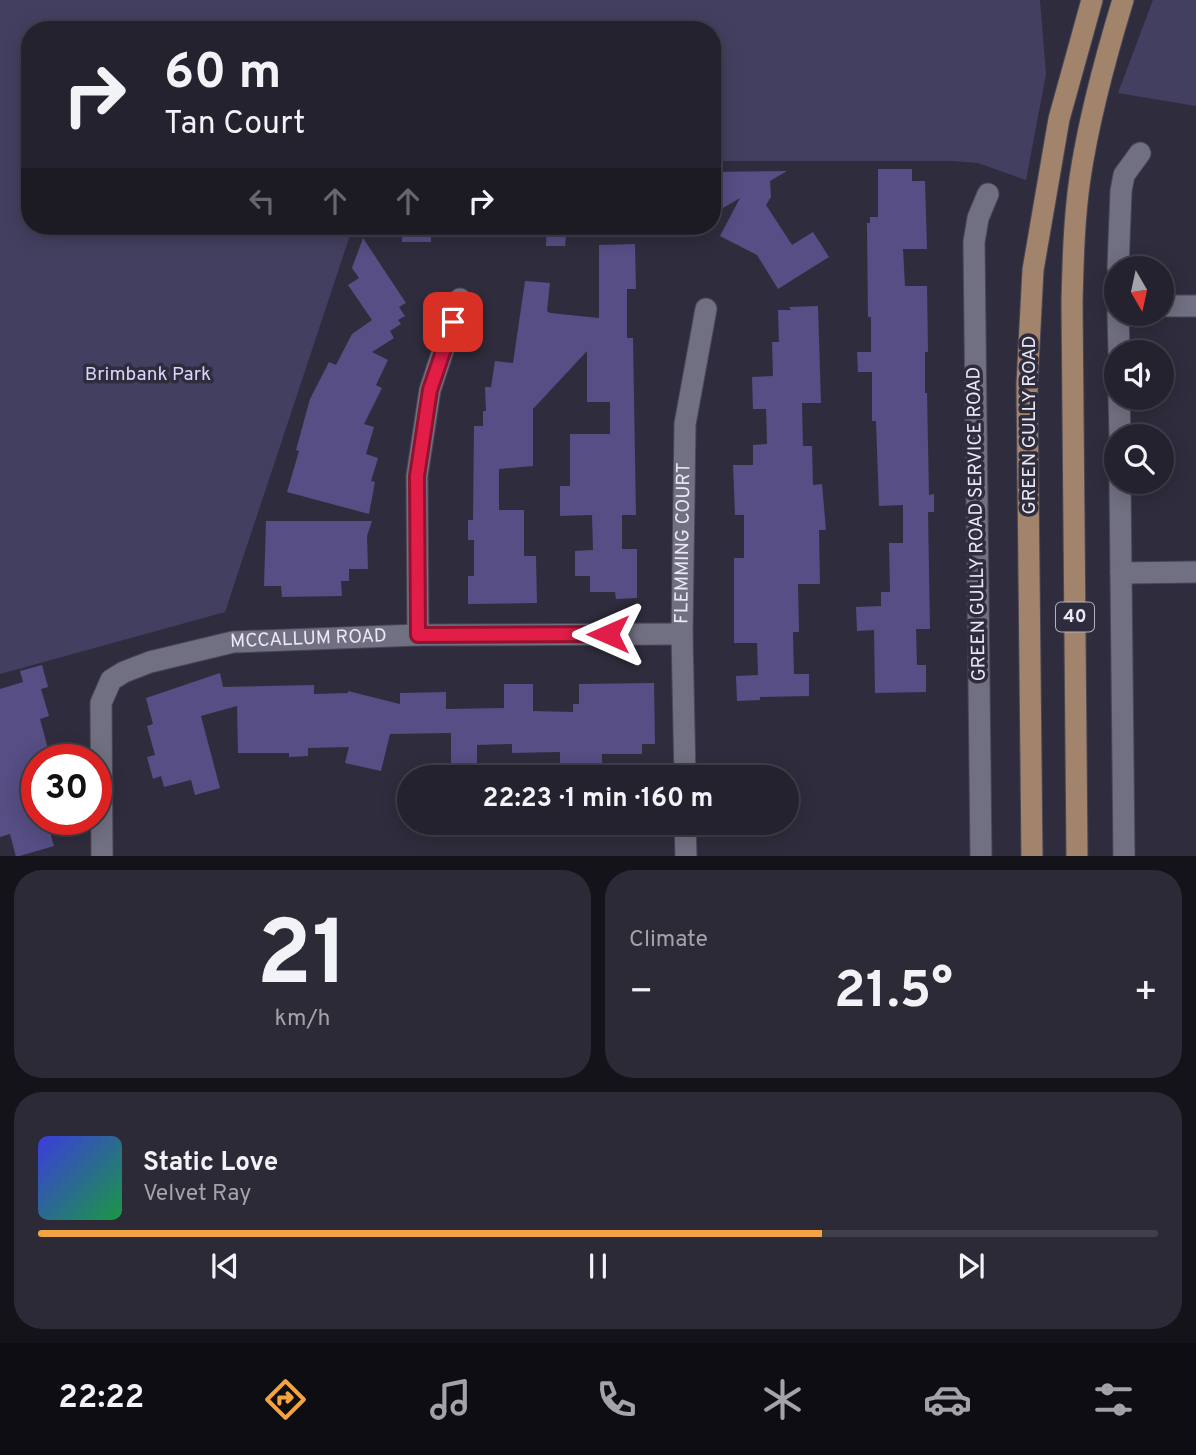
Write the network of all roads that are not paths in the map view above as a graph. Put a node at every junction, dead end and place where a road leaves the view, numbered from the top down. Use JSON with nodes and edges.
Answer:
{"nodes":[{"id":1,"x":1092,"y":0,"type":"edge"},
{"id":2,"x":1123,"y":0,"type":"edge"},
{"id":3,"x":1140,"y":153,"type":"dead end"},
{"id":4,"x":988,"y":194,"type":"dead end"},
{"id":5,"x":1118,"y":256,"type":"edge"},
{"id":6,"x":460,"y":299,"type":"dead end"},
{"id":7,"x":1174,"y":306,"type":"edge"},
{"id":8,"x":1196,"y":306,"type":"edge"},
{"id":9,"x":706,"y":309,"type":"dead end"},
{"id":10,"x":1120,"y":494,"type":"edge"},
{"id":11,"x":1196,"y":572,"type":"edge"},
{"id":12,"x":1121,"y":573,"type":"junction"},
{"id":13,"x":682,"y":634,"type":"junction"},
{"id":14,"x":418,"y":635,"type":"junction"},
{"id":15,"x":685,"y":765,"type":"edge"},
{"id":16,"x":685,"y":835,"type":"edge"},
{"id":17,"x":102,"y":856,"type":"edge"},
{"id":18,"x":686,"y":856,"type":"edge"},
{"id":19,"x":981,"y":856,"type":"edge"},
{"id":20,"x":1032,"y":856,"type":"edge"},
{"id":21,"x":1077,"y":856,"type":"edge"},
{"id":22,"x":1124,"y":856,"type":"edge"}],
"edges":[{"from":1,"to":20,"type":"main road","name":"GREEN GULLY ROAD","number":"40"},
{"from":2,"to":21,"type":"main road","number":"40"},
{"from":3,"to":5,"type":"street"},
{"from":4,"to":19,"type":"street","name":"GREEN GULLY ROAD SERVICE ROAD"},
{"from":6,"to":14,"type":"street"},
{"from":7,"to":8,"type":"street"},
{"from":9,"to":13,"type":"street","name":"FLEMMING COURT"},
{"from":10,"to":12,"type":"street"},
{"from":11,"to":12,"type":"street"},
{"from":12,"to":22,"type":"street"},
{"from":13,"to":14,"type":"street","name":"MCCALLUM ROAD"},
{"from":13,"to":15,"type":"street","name":"FLEMMING COURT"},
{"from":14,"to":17,"type":"street","name":"MCCALLUM ROAD"},
{"from":16,"to":18,"type":"street"}]}
